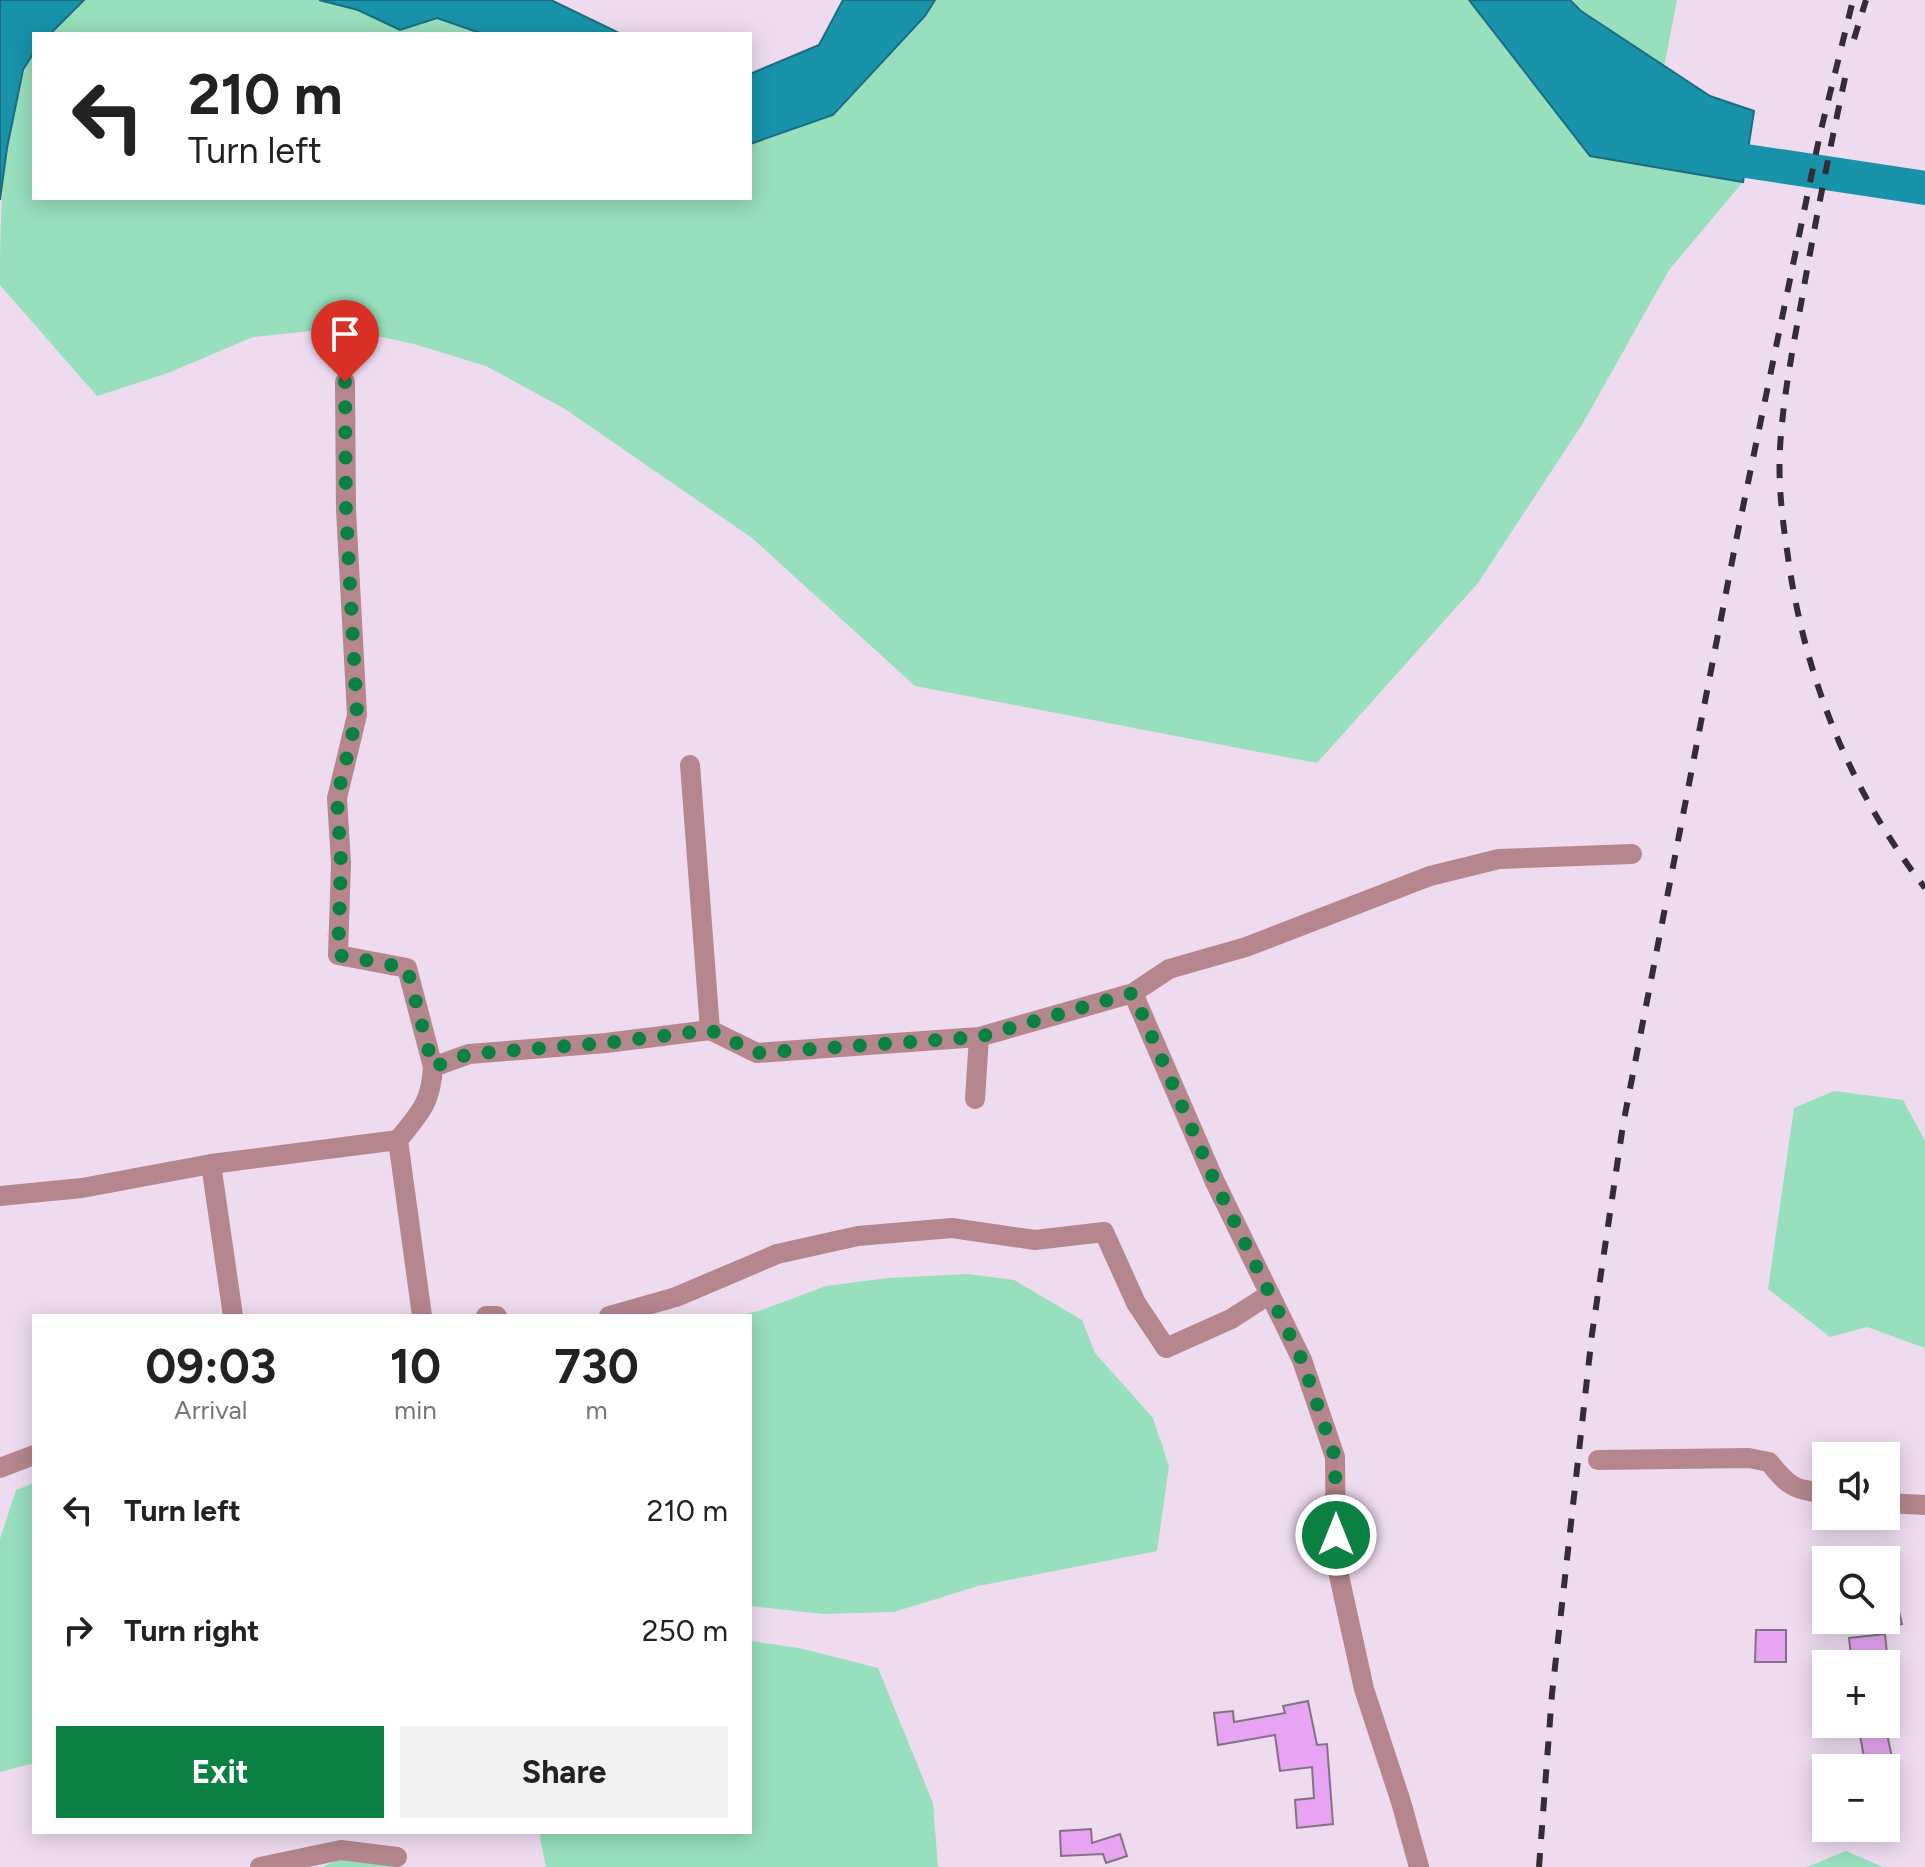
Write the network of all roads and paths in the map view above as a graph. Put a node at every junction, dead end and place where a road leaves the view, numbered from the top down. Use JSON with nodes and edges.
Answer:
{"nodes":[{"id":1,"x":345,"y":382,"type":"dead end"},
{"id":2,"x":690,"y":765,"type":"dead end"},
{"id":3,"x":1632,"y":854,"type":"dead end"},
{"id":4,"x":1133,"y":993,"type":"junction"},
{"id":5,"x":710,"y":1030,"type":"junction"},
{"id":6,"x":979,"y":1037,"type":"junction"},
{"id":7,"x":433,"y":1067,"type":"junction"},
{"id":8,"x":975,"y":1099,"type":"dead end"},
{"id":9,"x":398,"y":1140,"type":"junction"},
{"id":10,"x":211,"y":1164,"type":"junction"},
{"id":11,"x":0,"y":1196,"type":"edge"},
{"id":12,"x":1270,"y":1294,"type":"junction"},
{"id":13,"x":233,"y":1314,"type":"edge"},
{"id":14,"x":422,"y":1314,"type":"edge"},
{"id":15,"x":616,"y":1314,"type":"edge"},
{"id":16,"x":32,"y":1456,"type":"edge"},
{"id":17,"x":1598,"y":1460,"type":"dead end"},
{"id":18,"x":0,"y":1468,"type":"edge"},
{"id":19,"x":1812,"y":1491,"type":"edge"},
{"id":20,"x":1900,"y":1504,"type":"edge"},
{"id":21,"x":1925,"y":1505,"type":"edge"},
{"id":22,"x":397,"y":1857,"type":"dead end"},
{"id":23,"x":260,"y":1867,"type":"edge"},
{"id":24,"x":1419,"y":1867,"type":"edge"}],
"edges":[{"from":1,"to":7,"type":"street"},
{"from":2,"to":5,"type":"street"},
{"from":3,"to":4,"type":"street"},
{"from":4,"to":6,"type":"street"},
{"from":4,"to":12,"type":"street"},
{"from":5,"to":6,"type":"street"},
{"from":5,"to":7,"type":"street"},
{"from":6,"to":8,"type":"street"},
{"from":7,"to":9,"type":"street"},
{"from":9,"to":10,"type":"street"},
{"from":9,"to":14,"type":"street"},
{"from":10,"to":11,"type":"street"},
{"from":10,"to":13,"type":"street"},
{"from":12,"to":15,"type":"street"},
{"from":12,"to":24,"type":"street"},
{"from":16,"to":18,"type":"street"},
{"from":17,"to":19,"type":"street"},
{"from":20,"to":21,"type":"street"},
{"from":22,"to":23,"type":"street"}]}
